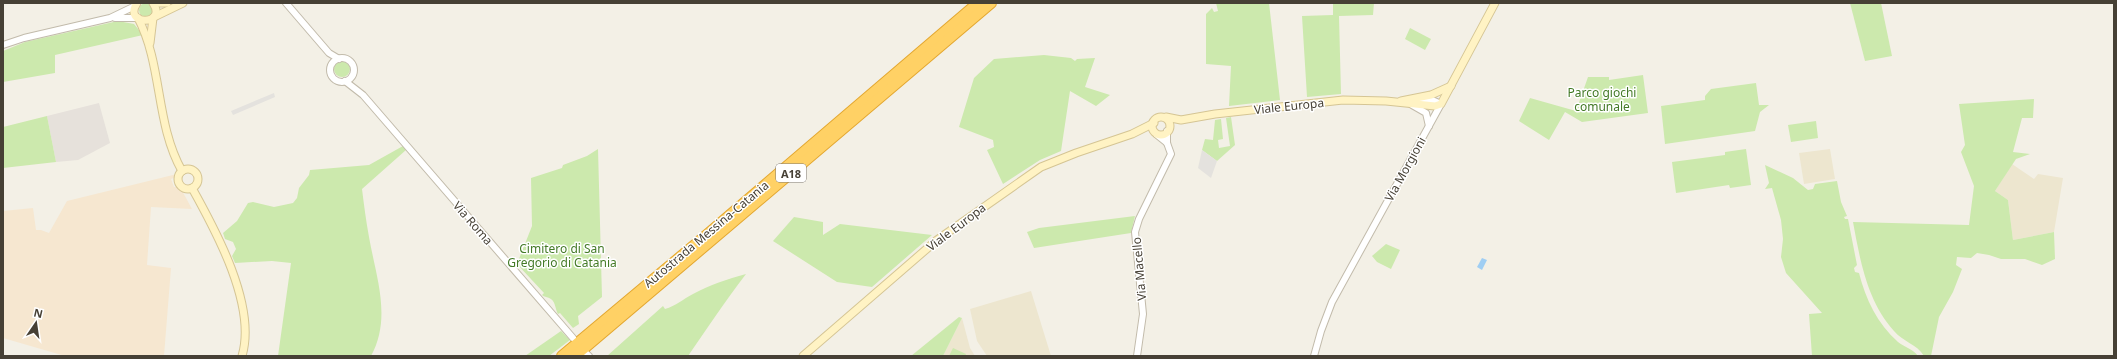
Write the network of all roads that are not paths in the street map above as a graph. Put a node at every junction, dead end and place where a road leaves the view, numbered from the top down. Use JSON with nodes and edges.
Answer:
{"nodes":[{"id":1,"x":153,"y":3,"type":"edge"},
{"id":2,"x":159,"y":3,"type":"edge"},
{"id":3,"x":167,"y":3,"type":"edge"},
{"id":4,"x":183,"y":3,"type":"edge"},
{"id":5,"x":286,"y":3,"type":"edge"},
{"id":6,"x":978,"y":3,"type":"edge"},
{"id":7,"x":984,"y":3,"type":"edge"},
{"id":8,"x":991,"y":3,"type":"edge"},
{"id":9,"x":1496,"y":3,"type":"edge"},
{"id":10,"x":136,"y":4,"type":"edge"},
{"id":11,"x":153,"y":17,"type":"junction"},
{"id":12,"x":110,"y":18,"type":"junction"},
{"id":13,"x":138,"y":18,"type":"junction"},
{"id":14,"x":150,"y":45,"type":"junction"},
{"id":15,"x":3,"y":46,"type":"edge"},
{"id":16,"x":328,"y":53,"type":"junction"},
{"id":17,"x":339,"y":59,"type":"junction"},
{"id":18,"x":332,"y":65,"type":"junction"},
{"id":19,"x":353,"y":75,"type":"junction"},
{"id":20,"x":345,"y":81,"type":"junction"},
{"id":21,"x":1451,"y":86,"type":"junction"},
{"id":22,"x":362,"y":95,"type":"junction"},
{"id":23,"x":1411,"y":102,"type":"junction"},
{"id":24,"x":1441,"y":104,"type":"junction"},
{"id":25,"x":1166,"y":117,"type":"junction"},
{"id":26,"x":1181,"y":120,"type":"junction"},
{"id":27,"x":1154,"y":123,"type":"junction"},
{"id":28,"x":1429,"y":126,"type":"junction"},
{"id":29,"x":1167,"y":129,"type":"junction"},
{"id":30,"x":1132,"y":134,"type":"junction"},
{"id":31,"x":1156,"y":134,"type":"junction"},
{"id":32,"x":1167,"y":143,"type":"junction"},
{"id":33,"x":182,"y":171,"type":"junction"},
{"id":34,"x":192,"y":188,"type":"junction"},
{"id":35,"x":573,"y":338,"type":"dead end"},
{"id":36,"x":242,"y":356,"type":"edge"},
{"id":37,"x":562,"y":356,"type":"edge"},
{"id":38,"x":568,"y":356,"type":"edge"},
{"id":39,"x":575,"y":356,"type":"edge"},
{"id":40,"x":803,"y":356,"type":"edge"},
{"id":41,"x":1137,"y":356,"type":"edge"},
{"id":42,"x":1314,"y":356,"type":"edge"}],
"edges":[{"from":1,"to":11,"type":"main road"},
{"from":2,"to":3,"type":"main road"},
{"from":4,"to":11,"type":"main road"},
{"from":5,"to":16,"type":"street"},
{"from":6,"to":37,"type":"highway","name":"Autostrada Messina-Catania","number":"A18"},
{"from":7,"to":38,"type":"highway"},
{"from":8,"to":39,"type":"highway","name":"Autostrada Messina-Catania","number":"A18"},
{"from":9,"to":21,"type":"main road","name":"Via Morgioni"},
{"from":10,"to":12,"type":"street"},
{"from":10,"to":13,"type":"main road"},
{"from":11,"to":13,"type":"main road"},
{"from":11,"to":14,"type":"main road"},
{"from":12,"to":13,"type":"street"},
{"from":12,"to":15,"type":"street"},
{"from":13,"to":14,"type":"main road"},
{"from":14,"to":33,"type":"main road"},
{"from":16,"to":17,"type":"street"},
{"from":16,"to":18,"type":"street"},
{"from":17,"to":18,"type":"street"},
{"from":17,"to":19,"type":"street"},
{"from":18,"to":20,"type":"street"},
{"from":19,"to":20,"type":"street"},
{"from":19,"to":22,"type":"street"},
{"from":20,"to":22,"type":"street"},
{"from":21,"to":23,"type":"main road"},
{"from":21,"to":24,"type":"main road","name":"Via Morgioni"},
{"from":22,"to":35,"type":"street","name":"Via Roma"},
{"from":23,"to":24,"type":"main road"},
{"from":23,"to":26,"type":"main road","name":"Viale Europa"},
{"from":23,"to":28,"type":"street"},
{"from":24,"to":28,"type":"street","name":"Via Morgioni"},
{"from":25,"to":26,"type":"main road"},
{"from":25,"to":27,"type":"main road"},
{"from":25,"to":29,"type":"main road"},
{"from":26,"to":29,"type":"main road"},
{"from":27,"to":30,"type":"main road"},
{"from":27,"to":31,"type":"main road"},
{"from":28,"to":42,"type":"street","name":"Via Morgioni"},
{"from":29,"to":31,"type":"main road"},
{"from":29,"to":32,"type":"street","name":"Via Macello"},
{"from":30,"to":31,"type":"main road"},
{"from":30,"to":40,"type":"main road","name":"Viale Europa"},
{"from":31,"to":32,"type":"street"},
{"from":32,"to":41,"type":"street","name":"Via Macello"},
{"from":33,"to":34,"type":"main road"},
{"from":33,"to":34,"type":"main road"},
{"from":34,"to":36,"type":"main road"}]}
